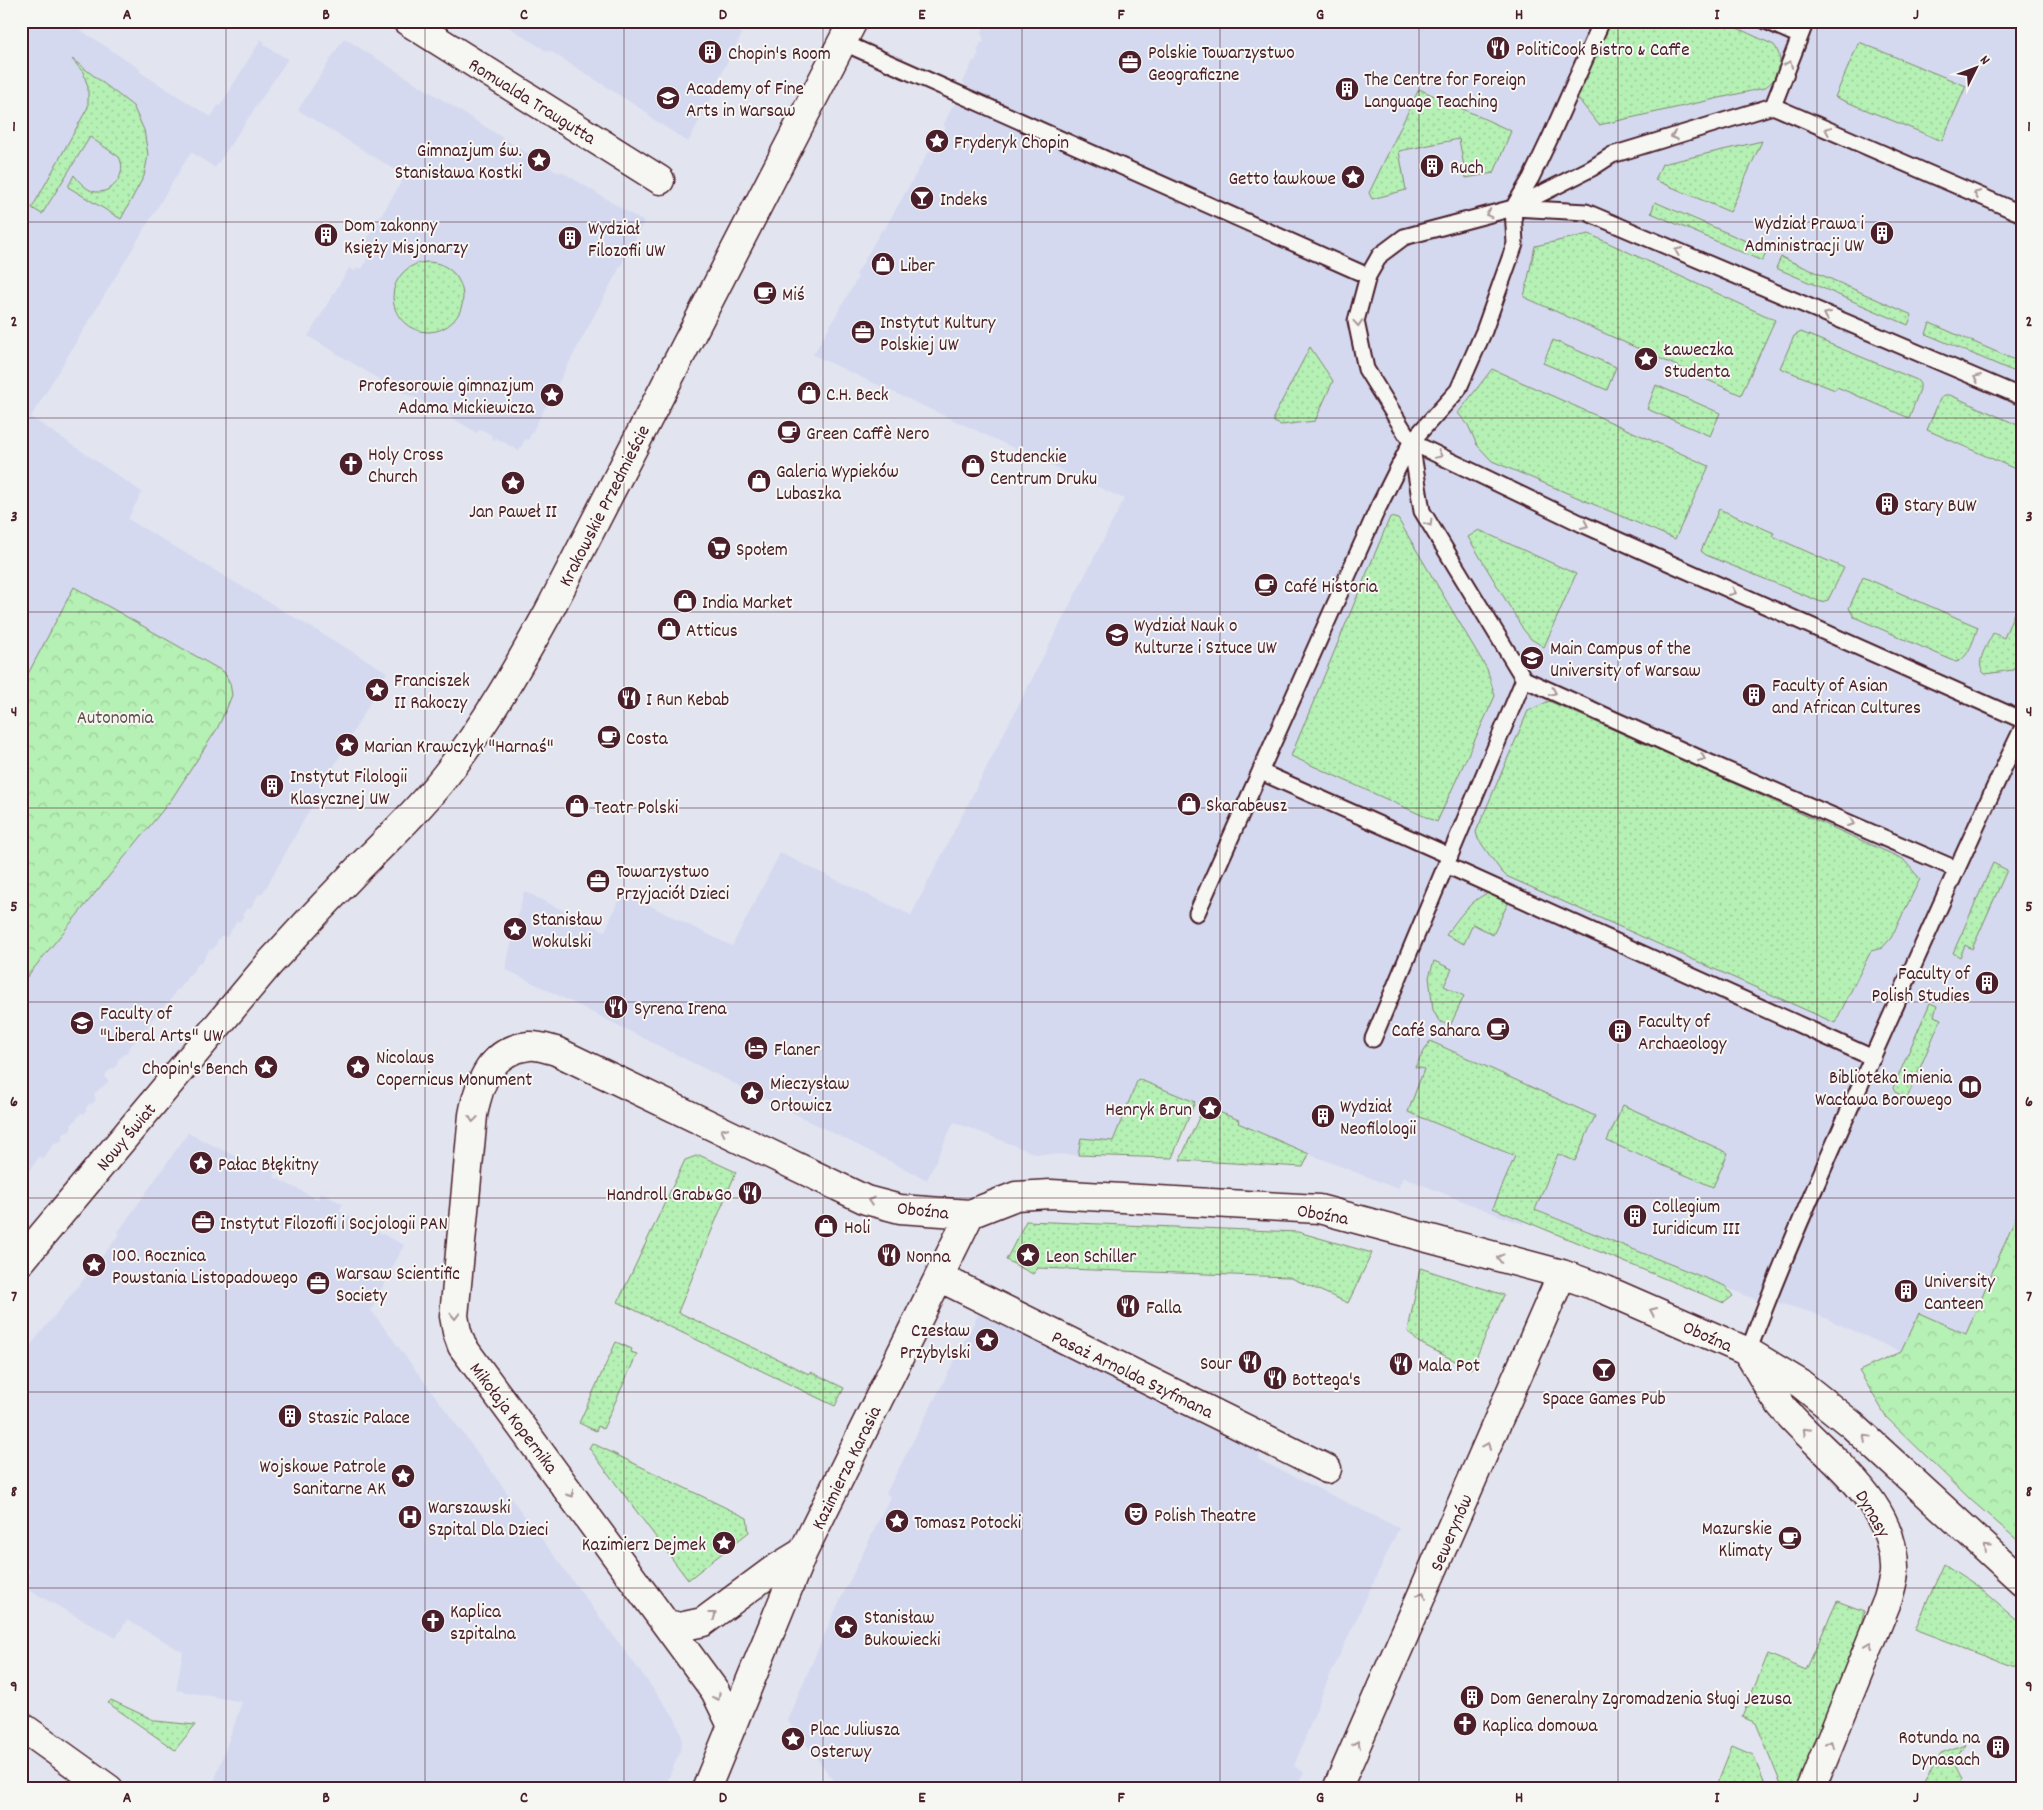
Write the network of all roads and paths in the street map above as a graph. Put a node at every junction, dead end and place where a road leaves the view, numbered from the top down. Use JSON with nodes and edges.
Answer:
{"nodes":[{"id":1,"x":407,"y":21,"type":"edge"},
{"id":2,"x":1602,"y":21,"type":"edge"},
{"id":3,"x":1766,"y":21,"type":"edge"},
{"id":4,"x":1806,"y":21,"type":"edge"},
{"id":5,"x":848,"y":32,"type":"edge"},
{"id":6,"x":1800,"y":36,"type":"junction"},
{"id":7,"x":1773,"y":106,"type":"junction"},
{"id":8,"x":660,"y":180,"type":"dead end"},
{"id":9,"x":1513,"y":208,"type":"junction"},
{"id":10,"x":2022,"y":214,"type":"edge"},
{"id":11,"x":1368,"y":276,"type":"junction"},
{"id":12,"x":2022,"y":397,"type":"edge"},
{"id":13,"x":1411,"y":442,"type":"junction"},
{"id":14,"x":1524,"y":679,"type":"junction"},
{"id":15,"x":2022,"y":720,"type":"edge"},
{"id":16,"x":2022,"y":729,"type":"edge"},
{"id":17,"x":1261,"y":772,"type":"junction"},
{"id":18,"x":1448,"y":861,"type":"junction"},
{"id":19,"x":1956,"y":869,"type":"junction"},
{"id":20,"x":1197,"y":913,"type":"dead end"},
{"id":21,"x":287,"y":943,"type":"joint"},
{"id":22,"x":1373,"y":1039,"type":"dead end"},
{"id":23,"x":556,"y":1051,"type":"joint"},
{"id":24,"x":1873,"y":1058,"type":"junction"},
{"id":25,"x":970,"y":1214,"type":"junction"},
{"id":26,"x":21,"y":1261,"type":"edge"},
{"id":27,"x":1562,"y":1274,"type":"junction"},
{"id":28,"x":938,"y":1277,"type":"junction"},
{"id":29,"x":1748,"y":1352,"type":"junction"},
{"id":30,"x":1327,"y":1469,"type":"dead end"},
{"id":31,"x":804,"y":1552,"type":"junction"},
{"id":32,"x":2022,"y":1581,"type":"edge"},
{"id":33,"x":667,"y":1624,"type":"junction"},
{"id":34,"x":21,"y":1726,"type":"edge"},
{"id":35,"x":732,"y":1726,"type":"junction"},
{"id":36,"x":109,"y":1789,"type":"edge"},
{"id":37,"x":706,"y":1789,"type":"edge"},
{"id":38,"x":1337,"y":1789,"type":"edge"},
{"id":39,"x":1811,"y":1789,"type":"edge"}],
"edges":[{"from":1,"to":8,"type":"street","name":"Romualda Traugutta"},
{"from":2,"to":9,"type":"lane"},
{"from":3,"to":6,"type":"lane"},
{"from":4,"to":6,"type":"lane"},
{"from":5,"to":11,"type":"lane"},
{"from":5,"to":21,"type":"street","name":"Krakowskie Przedmieście"},
{"from":7,"to":6,"type":"lane","one_way":true},
{"from":7,"to":9,"type":"lane","one_way":true},
{"from":10,"to":7,"type":"lane","one_way":true},
{"from":9,"to":11,"type":"lane","one_way":true},
{"from":12,"to":9,"type":"lane","one_way":true},
{"from":9,"to":13,"type":"lane"},
{"from":11,"to":13,"type":"lane","one_way":true},
{"from":13,"to":14,"type":"lane","one_way":true},
{"from":13,"to":15,"type":"lane","one_way":true},
{"from":13,"to":17,"type":"lane"},
{"from":14,"to":18,"type":"lane"},
{"from":14,"to":19,"type":"lane","one_way":true},
{"from":16,"to":19,"type":"lane"},
{"from":17,"to":18,"type":"lane"},
{"from":17,"to":20,"type":"lane"},
{"from":18,"to":22,"type":"lane"},
{"from":18,"to":24,"type":"lane"},
{"from":19,"to":24,"type":"lane"},
{"from":21,"to":26,"type":"street","name":"Nowy Świat"},
{"from":25,"to":23,"type":"street","name":"Oboźna","one_way":true},
{"from":23,"to":33,"type":"street","name":"Mikołaja Kopernika","one_way":true},
{"from":24,"to":29,"type":"lane"},
{"from":27,"to":25,"type":"street","name":"Oboźna","one_way":true},
{"from":25,"to":28,"type":"street","name":"Kazimierza Karasia"},
{"from":29,"to":27,"type":"street","name":"Oboźna","one_way":true},
{"from":38,"to":27,"type":"street","name":"Sewerynów","one_way":true},
{"from":28,"to":30,"type":"street","name":"Pasaż Arnolda Szyfmana"},
{"from":28,"to":31,"type":"street","name":"Kazimierza Karasia"},
{"from":32,"to":29,"type":"street","name":"Oboźna","one_way":true},
{"from":39,"to":29,"type":"street","name":"Dynasy","one_way":true},
{"from":33,"to":31,"type":"street","one_way":true},
{"from":31,"to":35,"type":"street","name":"Kazimierza Karasia"},
{"from":33,"to":35,"type":"street","name":"Mikołaja Kopernika","one_way":true},
{"from":34,"to":36,"type":"street"},
{"from":35,"to":37,"type":"street"}]}
